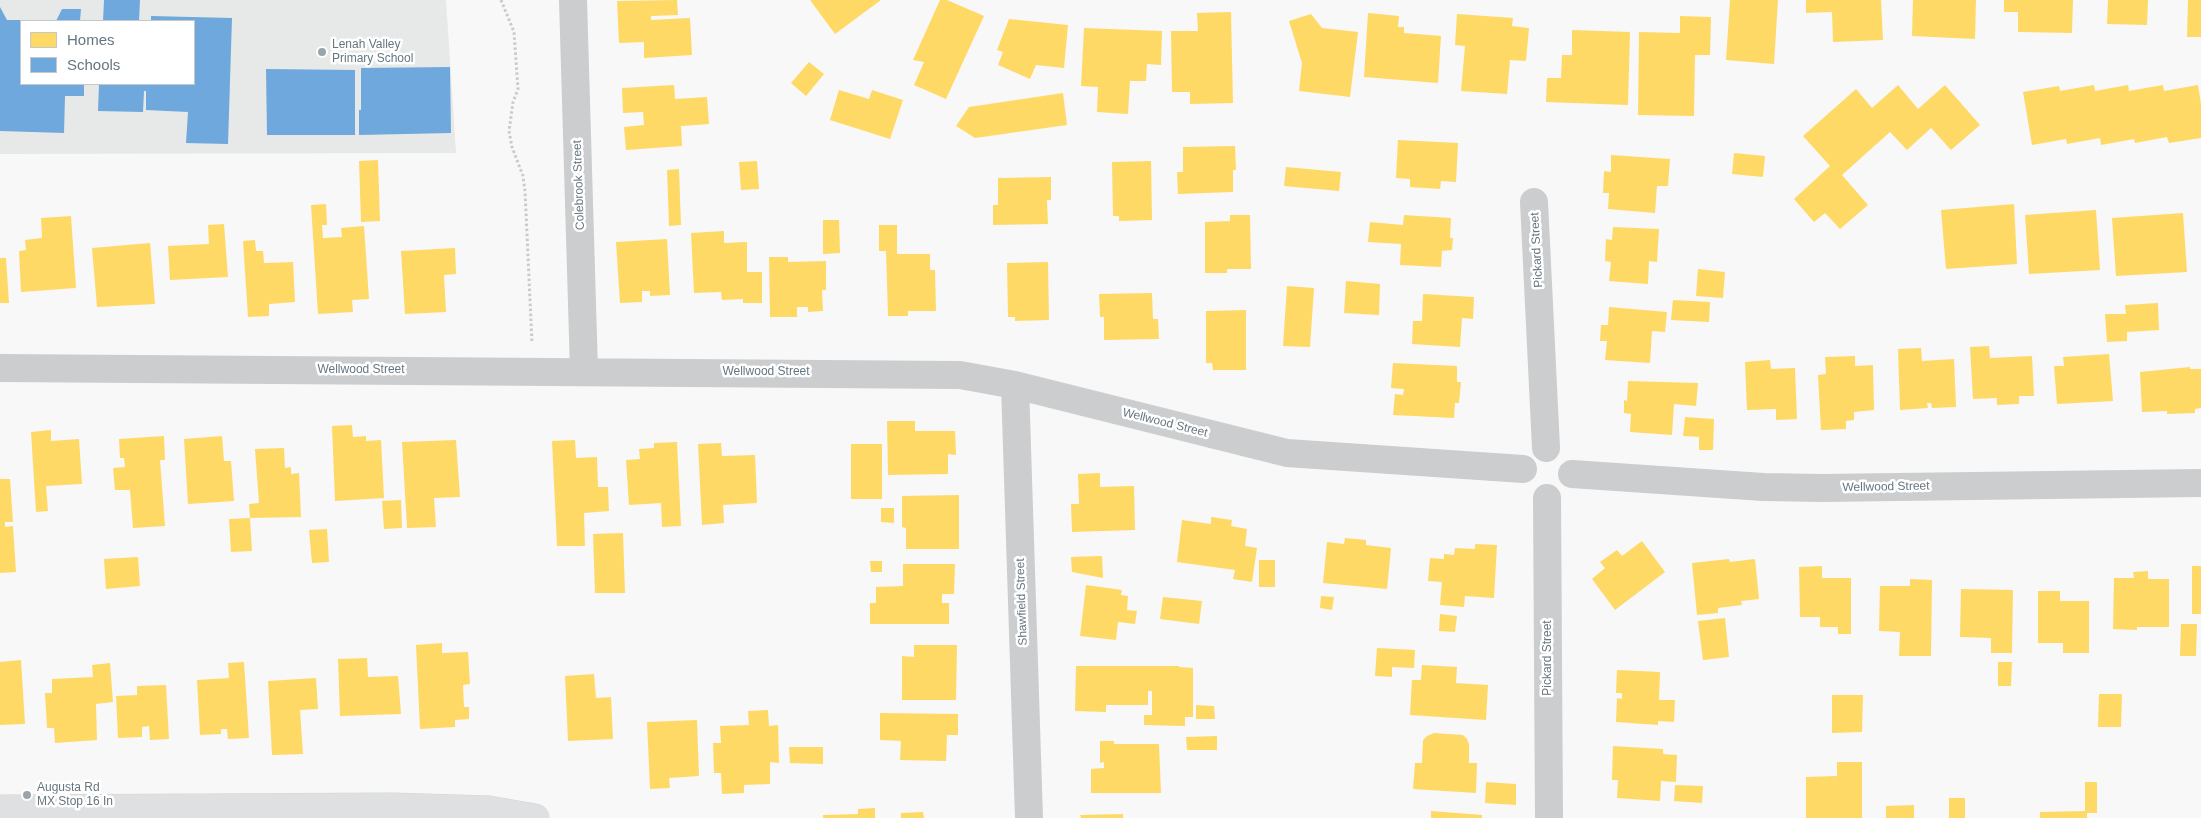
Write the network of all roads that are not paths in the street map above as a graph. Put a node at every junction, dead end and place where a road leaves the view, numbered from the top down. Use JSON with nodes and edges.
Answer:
{"nodes":[{"id":1,"x":573,"y":0,"type":"edge"},
{"id":2,"x":1534,"y":202,"type":"dead end"},
{"id":3,"x":0,"y":368,"type":"edge"},
{"id":4,"x":584,"y":371,"type":"junction"},
{"id":5,"x":1015,"y":385,"type":"junction"},
{"id":6,"x":1546,"y":448,"type":"junction"},
{"id":7,"x":1523,"y":469,"type":"junction"},
{"id":8,"x":1572,"y":474,"type":"junction"},
{"id":9,"x":2201,"y":483,"type":"edge"},
{"id":10,"x":1547,"y":498,"type":"junction"},
{"id":11,"x":0,"y":809,"type":"edge"},
{"id":12,"x":535,"y":818,"type":"edge"},
{"id":13,"x":1029,"y":818,"type":"edge"},
{"id":14,"x":1549,"y":818,"type":"edge"}],
"edges":[{"from":1,"to":4,"type":"street","name":"Colebrook Street"},
{"from":2,"to":6,"type":"street","name":"Pickard Street"},
{"from":3,"to":4,"type":"street","name":"Wellwood Street"},
{"from":4,"to":5,"type":"street","name":"Wellwood Street"},
{"from":5,"to":7,"type":"street","name":"Wellwood Street"},
{"from":5,"to":13,"type":"street","name":"Shawfield Street"},
{"from":6,"to":7,"type":"street"},
{"from":6,"to":8,"type":"street"},
{"from":7,"to":10,"type":"street"},
{"from":8,"to":9,"type":"street","name":"Wellwood Street"},
{"from":8,"to":10,"type":"street"},
{"from":10,"to":14,"type":"street","name":"Pickard Street"},
{"from":11,"to":12,"type":"main road"}]}
